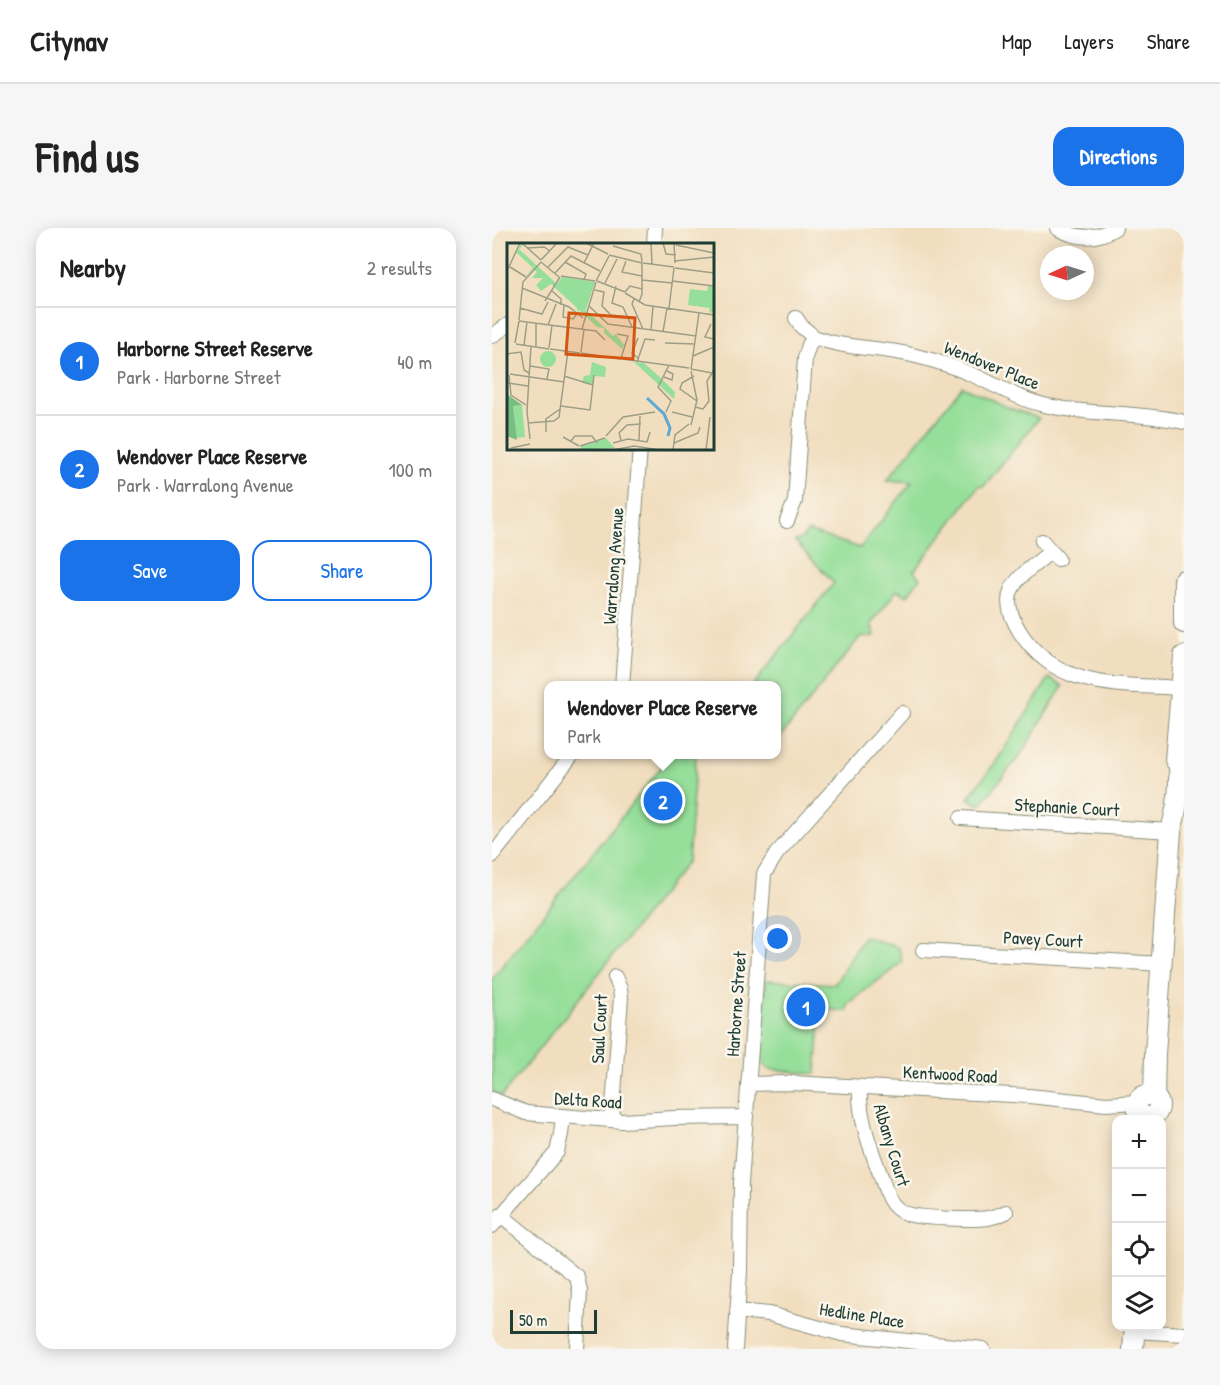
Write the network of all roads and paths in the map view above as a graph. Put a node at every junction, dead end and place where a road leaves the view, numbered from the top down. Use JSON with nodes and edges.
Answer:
{"nodes":[{"id":1,"x":656,"y":228,"type":"edge"},
{"id":2,"x":1057,"y":228,"type":"edge"},
{"id":3,"x":1115,"y":228,"type":"edge"},
{"id":4,"x":654,"y":243,"type":"edge"},
{"id":5,"x":796,"y":318,"type":"dead end"},
{"id":6,"x":507,"y":326,"type":"edge"},
{"id":7,"x":492,"y":336,"type":"edge"},
{"id":8,"x":814,"y":337,"type":"junction"},
{"id":9,"x":1184,"y":414,"type":"edge"},
{"id":10,"x":1158,"y":416,"type":"junction"},
{"id":11,"x":1184,"y":422,"type":"edge"},
{"id":12,"x":640,"y":450,"type":"edge"},
{"id":13,"x":787,"y":521,"type":"dead end"},
{"id":14,"x":1050,"y":550,"type":"dead end"},
{"id":15,"x":1184,"y":579,"type":"edge"},
{"id":16,"x":1184,"y":623,"type":"edge"},
{"id":17,"x":1184,"y":656,"type":"edge"},
{"id":18,"x":622,"y":681,"type":"edge"},
{"id":19,"x":1182,"y":688,"type":"junction"},
{"id":20,"x":902,"y":713,"type":"dead end"},
{"id":21,"x":569,"y":759,"type":"edge"},
{"id":22,"x":961,"y":818,"type":"dead end"},
{"id":23,"x":1171,"y":831,"type":"junction"},
{"id":24,"x":492,"y":856,"type":"edge"},
{"id":25,"x":922,"y":950,"type":"dead end"},
{"id":26,"x":1162,"y":964,"type":"junction"},
{"id":27,"x":615,"y":977,"type":"dead end"},
{"id":28,"x":748,"y":1079,"type":"junction"},
{"id":29,"x":860,"y":1087,"type":"junction"},
{"id":30,"x":492,"y":1099,"type":"edge"},
{"id":31,"x":1145,"y":1109,"type":"edge"},
{"id":32,"x":563,"y":1116,"type":"junction"},
{"id":33,"x":612,"y":1120,"type":"junction"},
{"id":34,"x":745,"y":1123,"type":"junction"},
{"id":35,"x":1006,"y":1212,"type":"dead end"},
{"id":36,"x":496,"y":1220,"type":"edge"},
{"id":37,"x":737,"y":1311,"type":"junction"},
{"id":38,"x":1184,"y":1334,"type":"edge"},
{"id":39,"x":1134,"y":1336,"type":"edge"},
{"id":40,"x":577,"y":1349,"type":"edge"},
{"id":41,"x":735,"y":1349,"type":"edge"},
{"id":42,"x":983,"y":1349,"type":"edge"}],
"edges":[{"from":1,"to":4,"type":"street"},
{"from":2,"to":3,"type":"street"},
{"from":5,"to":8,"type":"street"},
{"from":6,"to":7,"type":"street"},
{"from":8,"to":10,"type":"street","name":"Wendover Place"},
{"from":8,"to":13,"type":"street"},
{"from":9,"to":10,"type":"street","name":"Wendover Place"},
{"from":10,"to":11,"type":"street","name":"Wendover Place"},
{"from":12,"to":18,"type":"street","name":"Warralong Avenue"},
{"from":14,"to":19,"type":"street"},
{"from":15,"to":16,"type":"street"},
{"from":17,"to":19,"type":"street"},
{"from":19,"to":23,"type":"street"},
{"from":20,"to":28,"type":"street","name":"Harborne Street"},
{"from":21,"to":24,"type":"street"},
{"from":22,"to":23,"type":"street","name":"Stephanie Court"},
{"from":23,"to":26,"type":"street"},
{"from":25,"to":26,"type":"street","name":"Pavey Court"},
{"from":26,"to":31,"type":"street"},
{"from":27,"to":33,"type":"street","name":"Saul Court"},
{"from":28,"to":29,"type":"street","name":"Kentwood Road"},
{"from":28,"to":34,"type":"street","name":"Harborne Street"},
{"from":29,"to":31,"type":"street","name":"Kentwood Road"},
{"from":29,"to":35,"type":"street","name":"Albany Court"},
{"from":30,"to":32,"type":"street","name":"Delta Road"},
{"from":32,"to":33,"type":"street","name":"Delta Road"},
{"from":32,"to":36,"type":"street"},
{"from":33,"to":34,"type":"street","name":"Delta Road"},
{"from":34,"to":37,"type":"street","name":"Harborne Street"},
{"from":36,"to":40,"type":"street"},
{"from":37,"to":41,"type":"street","name":"Harborne Street"},
{"from":37,"to":42,"type":"street","name":"Hedline Place"},
{"from":38,"to":39,"type":"street"}]}
